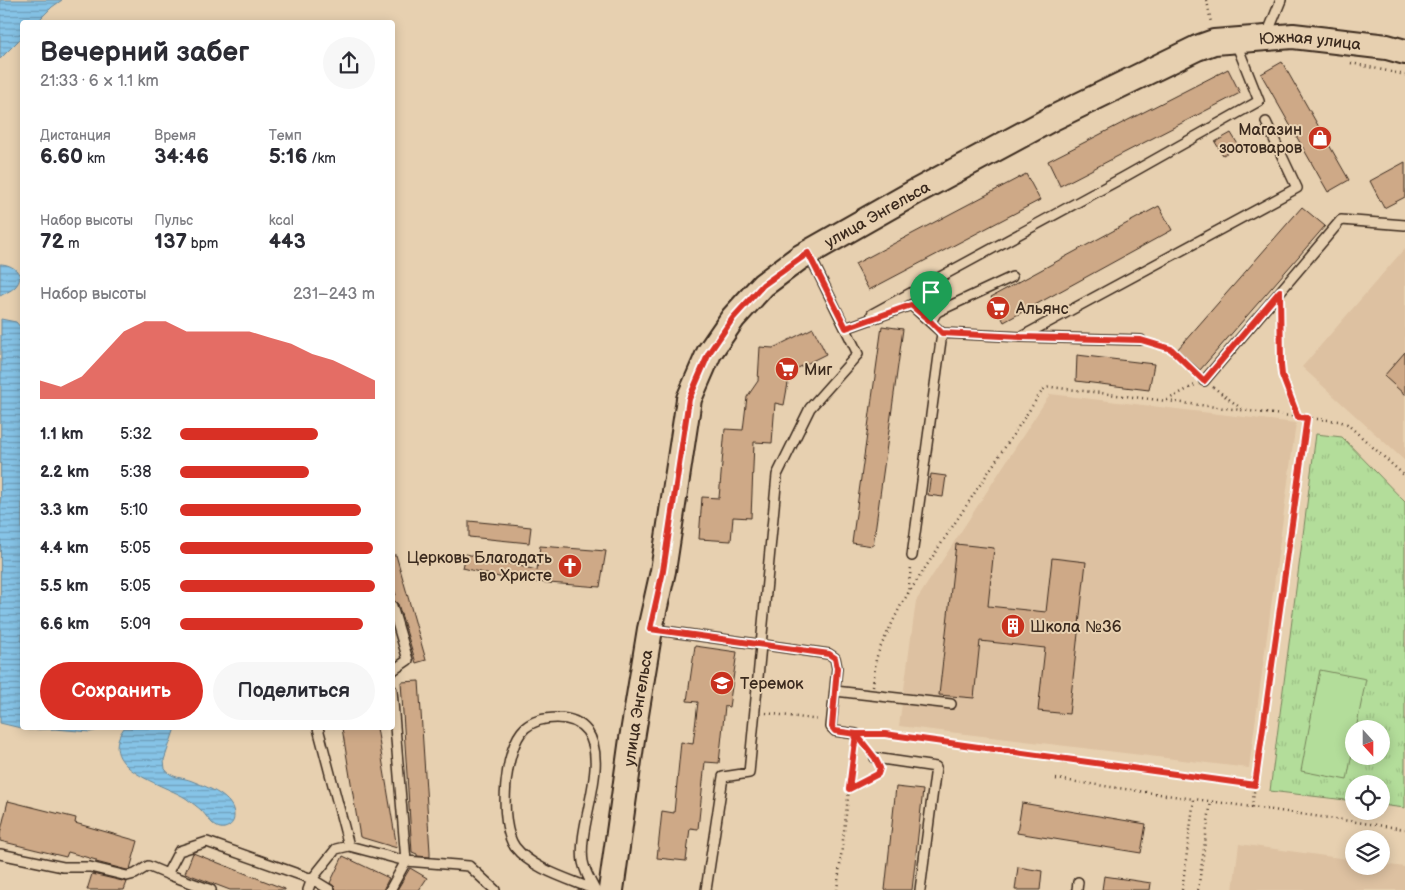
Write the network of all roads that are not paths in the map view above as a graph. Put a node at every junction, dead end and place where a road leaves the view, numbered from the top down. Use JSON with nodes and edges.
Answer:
{"nodes":[{"id":1,"x":1281,"y":0,"type":"edge"},
{"id":2,"x":1266,"y":38,"type":"junction"},
{"id":3,"x":1225,"y":41,"type":"junction"},
{"id":4,"x":1405,"y":52,"type":"edge"},
{"id":5,"x":1266,"y":122,"type":"dead end"},
{"id":6,"x":1405,"y":225,"type":"edge"},
{"id":7,"x":808,"y":253,"type":"junction"},
{"id":8,"x":1012,"y":277,"type":"dead end"},
{"id":9,"x":931,"y":322,"type":"junction"},
{"id":10,"x":846,"y":328,"type":"junction"},
{"id":11,"x":942,"y":333,"type":"junction"},
{"id":12,"x":1021,"y":337,"type":"junction"},
{"id":13,"x":1141,"y":340,"type":"road end"},
{"id":14,"x":1204,"y":381,"type":"road end"},
{"id":15,"x":912,"y":556,"type":"road end"},
{"id":16,"x":395,"y":616,"type":"edge"},
{"id":17,"x":650,"y":629,"type":"junction"},
{"id":18,"x":762,"y":644,"type":"junction"},
{"id":19,"x":395,"y":669,"type":"edge"},
{"id":20,"x":835,"y":691,"type":"junction"},
{"id":21,"x":951,"y":704,"type":"dead end"},
{"id":22,"x":395,"y":727,"type":"edge"},
{"id":23,"x":319,"y":730,"type":"edge"},
{"id":24,"x":856,"y":734,"type":"road end"},
{"id":25,"x":875,"y":758,"type":"road end"},
{"id":26,"x":350,"y":846,"type":"junction"},
{"id":27,"x":0,"y":854,"type":"edge"},
{"id":28,"x":406,"y":862,"type":"junction"},
{"id":29,"x":167,"y":874,"type":"junction"},
{"id":30,"x":312,"y":879,"type":"junction"},
{"id":31,"x":211,"y":890,"type":"edge"},
{"id":32,"x":308,"y":890,"type":"edge"},
{"id":33,"x":330,"y":890,"type":"edge"},
{"id":34,"x":390,"y":890,"type":"edge"},
{"id":35,"x":495,"y":890,"type":"edge"},
{"id":36,"x":595,"y":890,"type":"edge"},
{"id":37,"x":611,"y":890,"type":"edge"},
{"id":38,"x":706,"y":890,"type":"edge"},
{"id":39,"x":920,"y":890,"type":"edge"}],
"edges":[{"from":1,"to":2,"type":"lane"},
{"from":2,"to":3,"type":"street","name":"Южная улица"},
{"from":2,"to":4,"type":"street","name":"Южная улица"},
{"from":3,"to":7,"type":"street","name":"улица Энгельса"},
{"from":3,"to":10,"type":"lane"},
{"from":5,"to":12,"type":"lane"},
{"from":6,"to":14,"type":"lane"},
{"from":7,"to":10,"type":"lane"},
{"from":7,"to":17,"type":"street","name":"улица Энгельса"},
{"from":8,"to":9,"type":"lane"},
{"from":9,"to":10,"type":"lane"},
{"from":9,"to":11,"type":"lane"},
{"from":10,"to":18,"type":"lane"},
{"from":11,"to":12,"type":"lane"},
{"from":11,"to":15,"type":"lane"},
{"from":12,"to":13,"type":"lane"},
{"from":16,"to":19,"type":"lane"},
{"from":17,"to":18,"type":"lane"},
{"from":17,"to":37,"type":"street","name":"улица Энгельса"},
{"from":18,"to":20,"type":"lane"},
{"from":18,"to":38,"type":"lane"},
{"from":20,"to":21,"type":"lane"},
{"from":20,"to":24,"type":"lane"},
{"from":22,"to":28,"type":"lane"},
{"from":23,"to":26,"type":"lane"},
{"from":25,"to":39,"type":"lane"},
{"from":26,"to":28,"type":"lane"},
{"from":26,"to":30,"type":"lane"},
{"from":27,"to":29,"type":"lane"},
{"from":28,"to":34,"type":"lane"},
{"from":28,"to":35,"type":"lane"},
{"from":29,"to":30,"type":"lane"},
{"from":29,"to":31,"type":"lane"},
{"from":30,"to":32,"type":"lane"},
{"from":30,"to":33,"type":"lane"},
{"from":36,"to":36,"type":"lane"}]}
